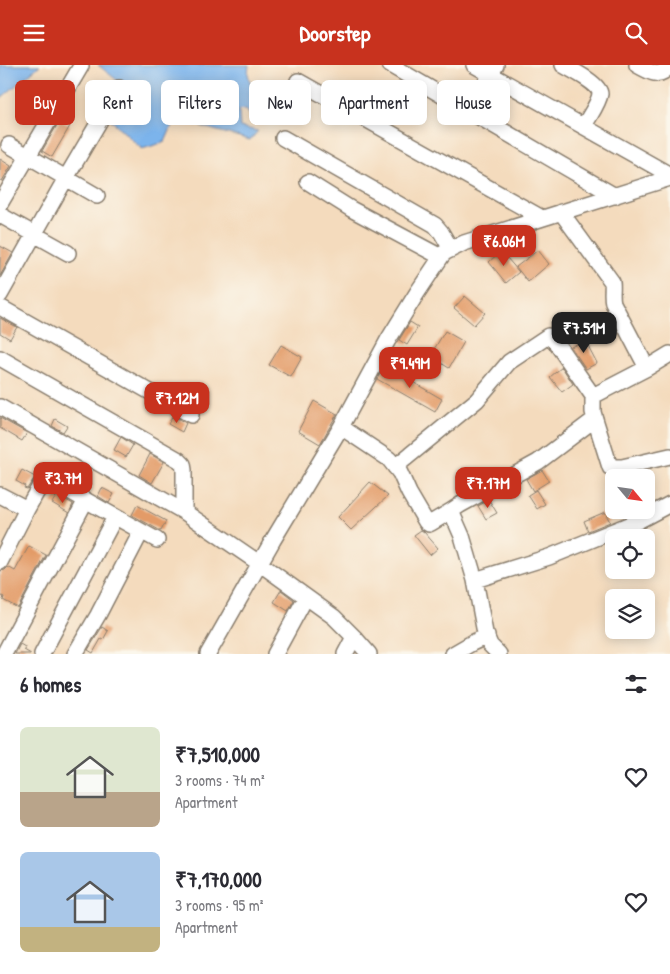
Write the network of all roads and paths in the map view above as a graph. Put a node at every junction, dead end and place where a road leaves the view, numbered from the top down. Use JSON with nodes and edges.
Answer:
{"nodes":[{"id":1,"x":474,"y":65,"type":"edge"},
{"id":2,"x":563,"y":65,"type":"edge"},
{"id":3,"x":638,"y":65,"type":"edge"},
{"id":4,"x":670,"y":65,"type":"edge"},
{"id":5,"x":81,"y":66,"type":"edge"},
{"id":6,"x":395,"y":66,"type":"edge"},
{"id":7,"x":494,"y":70,"type":"edge"},
{"id":8,"x":311,"y":88,"type":"edge"},
{"id":9,"x":437,"y":91,"type":"edge"},
{"id":10,"x":97,"y":125,"type":"edge"},
{"id":11,"x":494,"y":125,"type":"edge"},
{"id":12,"x":584,"y":126,"type":"junction"},
{"id":13,"x":283,"y":139,"type":"dead end"},
{"id":14,"x":9,"y":145,"type":"dead end"},
{"id":15,"x":28,"y":156,"type":"junction"},
{"id":16,"x":670,"y":176,"type":"edge"},
{"id":17,"x":66,"y":178,"type":"junction"},
{"id":18,"x":308,"y":182,"type":"dead end"},
{"id":19,"x":97,"y":196,"type":"dead end"},
{"id":20,"x":615,"y":196,"type":"junction"},
{"id":21,"x":0,"y":204,"type":"edge"},
{"id":22,"x":561,"y":212,"type":"junction"},
{"id":23,"x":0,"y":215,"type":"edge"},
{"id":24,"x":542,"y":218,"type":"junction"},
{"id":25,"x":34,"y":234,"type":"junction"},
{"id":26,"x":68,"y":253,"type":"dead end"},
{"id":27,"x":446,"y":253,"type":"junction"},
{"id":28,"x":0,"y":295,"type":"edge"},
{"id":29,"x":0,"y":307,"type":"edge"},
{"id":30,"x":670,"y":354,"type":"edge"},
{"id":31,"x":0,"y":358,"type":"edge"},
{"id":32,"x":647,"y":368,"type":"junction"},
{"id":33,"x":593,"y":397,"type":"junction"},
{"id":34,"x":0,"y":407,"type":"edge"},
{"id":35,"x":191,"y":415,"type":"dead end"},
{"id":36,"x":595,"y":419,"type":"junction"},
{"id":37,"x":341,"y":427,"type":"junction"},
{"id":38,"x":670,"y":456,"type":"edge"},
{"id":39,"x":395,"y":467,"type":"junction"},
{"id":40,"x":0,"y":495,"type":"edge"},
{"id":41,"x":86,"y":500,"type":"junction"},
{"id":42,"x":670,"y":504,"type":"edge"},
{"id":43,"x":27,"y":509,"type":"junction"},
{"id":44,"x":451,"y":511,"type":"junction"},
{"id":45,"x":184,"y":512,"type":"junction"},
{"id":46,"x":115,"y":517,"type":"junction"},
{"id":47,"x":141,"y":532,"type":"junction"},
{"id":48,"x":157,"y":540,"type":"dead end"},
{"id":49,"x":4,"y":545,"type":"edge"},
{"id":50,"x":0,"y":563,"type":"edge"},
{"id":51,"x":259,"y":563,"type":"junction"},
{"id":52,"x":475,"y":580,"type":"junction"},
{"id":53,"x":306,"y":597,"type":"junction"},
{"id":54,"x":486,"y":636,"type":"junction"},
{"id":55,"x":354,"y":637,"type":"junction"},
{"id":56,"x":4,"y":654,"type":"edge"},
{"id":57,"x":42,"y":654,"type":"edge"},
{"id":58,"x":75,"y":654,"type":"edge"},
{"id":59,"x":208,"y":654,"type":"edge"},
{"id":60,"x":275,"y":654,"type":"edge"},
{"id":61,"x":345,"y":654,"type":"edge"},
{"id":62,"x":369,"y":654,"type":"edge"},
{"id":63,"x":453,"y":654,"type":"edge"},
{"id":64,"x":498,"y":654,"type":"edge"}],
"edges":[{"from":1,"to":7,"type":"street"},
{"from":2,"to":12,"type":"street"},
{"from":3,"to":4,"type":"street"},
{"from":5,"to":15,"type":"street"},
{"from":6,"to":9,"type":"street"},
{"from":7,"to":12,"type":"street"},
{"from":8,"to":24,"type":"street"},
{"from":10,"to":17,"type":"street"},
{"from":11,"to":20,"type":"street"},
{"from":12,"to":16,"type":"street"},
{"from":13,"to":27,"type":"street"},
{"from":14,"to":15,"type":"street"},
{"from":15,"to":17,"type":"street"},
{"from":15,"to":21,"type":"street"},
{"from":16,"to":20,"type":"street"},
{"from":17,"to":19,"type":"street"},
{"from":17,"to":25,"type":"street"},
{"from":18,"to":27,"type":"street"},
{"from":20,"to":22,"type":"street"},
{"from":22,"to":24,"type":"street"},
{"from":22,"to":32,"type":"street"},
{"from":23,"to":25,"type":"street"},
{"from":24,"to":27,"type":"street"},
{"from":25,"to":26,"type":"street"},
{"from":25,"to":28,"type":"street"},
{"from":27,"to":37,"type":"street"},
{"from":29,"to":35,"type":"street"},
{"from":30,"to":32,"type":"street"},
{"from":31,"to":45,"type":"street"},
{"from":32,"to":33,"type":"street"},
{"from":33,"to":36,"type":"street"},
{"from":33,"to":39,"type":"street"},
{"from":34,"to":45,"type":"street"},
{"from":36,"to":38,"type":"street"},
{"from":36,"to":44,"type":"street"},
{"from":37,"to":39,"type":"street"},
{"from":37,"to":51,"type":"street"},
{"from":39,"to":44,"type":"street"},
{"from":40,"to":43,"type":"street"},
{"from":41,"to":43,"type":"street"},
{"from":41,"to":46,"type":"street"},
{"from":41,"to":56,"type":"street"},
{"from":42,"to":52,"type":"street"},
{"from":43,"to":49,"type":"street"},
{"from":44,"to":52,"type":"street"},
{"from":45,"to":51,"type":"street"},
{"from":46,"to":47,"type":"street"},
{"from":46,"to":57,"type":"street"},
{"from":47,"to":48,"type":"street"},
{"from":47,"to":58,"type":"street"},
{"from":49,"to":50,"type":"street"},
{"from":51,"to":53,"type":"street"},
{"from":51,"to":59,"type":"street"},
{"from":52,"to":54,"type":"street"},
{"from":53,"to":55,"type":"street"},
{"from":53,"to":60,"type":"street"},
{"from":54,"to":63,"type":"street"},
{"from":54,"to":64,"type":"street"},
{"from":55,"to":61,"type":"street"},
{"from":55,"to":62,"type":"street"}]}
